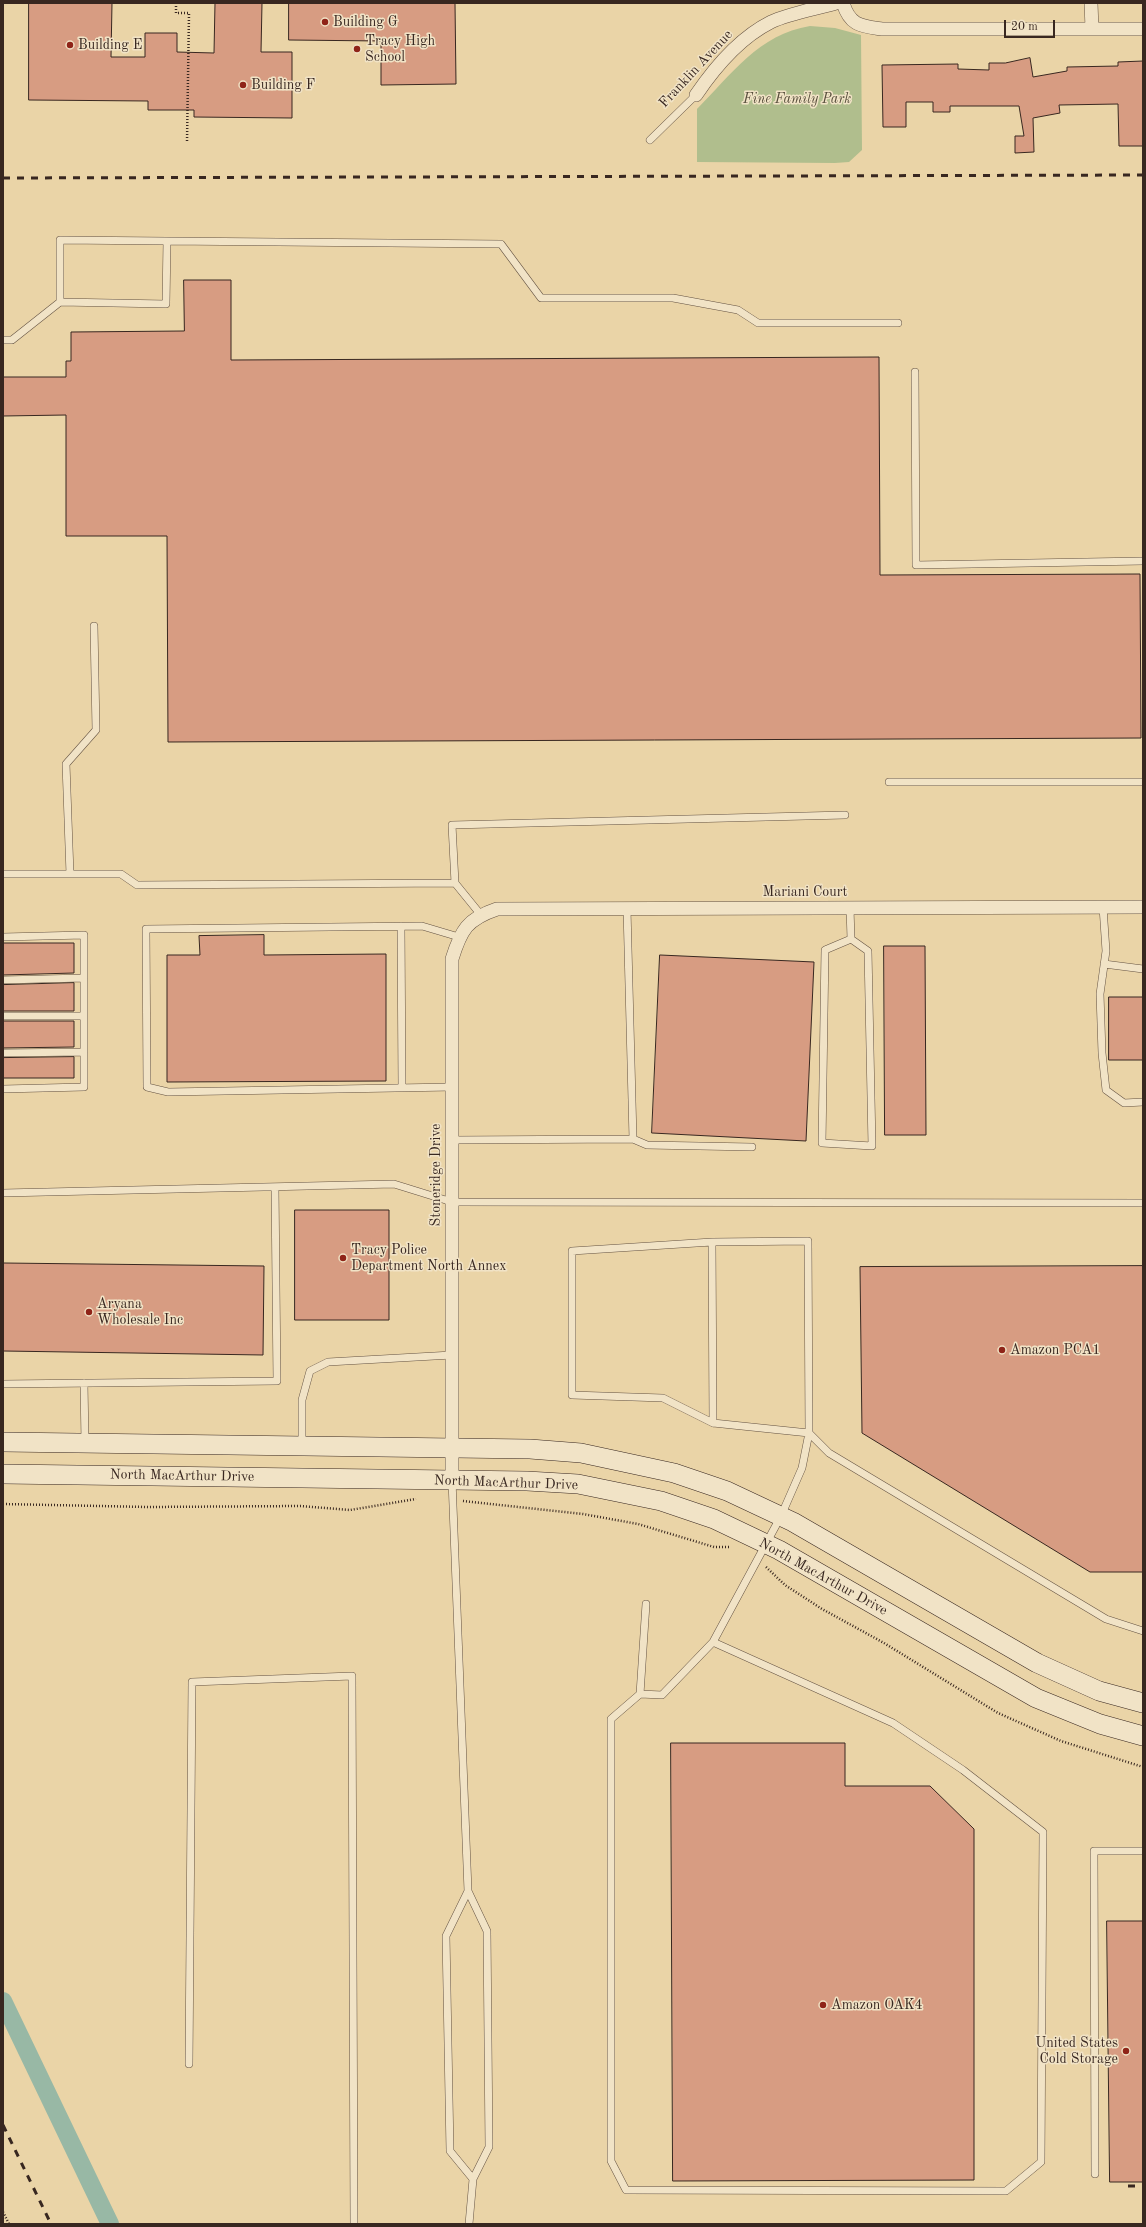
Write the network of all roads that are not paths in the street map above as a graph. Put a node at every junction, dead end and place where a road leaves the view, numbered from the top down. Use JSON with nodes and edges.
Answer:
{"nodes":[{"id":1,"x":836,"y":3,"type":"edge"},
{"id":2,"x":843,"y":3,"type":"edge"},
{"id":3,"x":1091,"y":3,"type":"edge"},
{"id":4,"x":1092,"y":29,"type":"junction"},
{"id":5,"x":1143,"y":29,"type":"edge"},
{"id":6,"x":696,"y":95,"type":"joint"},
{"id":7,"x":650,"y":140,"type":"dead end"},
{"id":8,"x":167,"y":241,"type":"junction"},
{"id":9,"x":60,"y":302,"type":"junction"},
{"id":10,"x":898,"y":323,"type":"dead end"},
{"id":11,"x":3,"y":340,"type":"edge"},
{"id":12,"x":915,"y":372,"type":"dead end"},
{"id":13,"x":1143,"y":561,"type":"edge"},
{"id":14,"x":94,"y":626,"type":"dead end"},
{"id":15,"x":889,"y":782,"type":"dead end"},
{"id":16,"x":1143,"y":782,"type":"edge"},
{"id":17,"x":845,"y":815,"type":"dead end"},
{"id":18,"x":3,"y":874,"type":"edge"},
{"id":19,"x":70,"y":874,"type":"junction"},
{"id":20,"x":455,"y":883,"type":"junction"},
{"id":21,"x":1103,"y":907,"type":"junction"},
{"id":22,"x":1143,"y":907,"type":"edge"},
{"id":23,"x":850,"y":908,"type":"junction"},
{"id":24,"x":628,"y":909,"type":"junction"},
{"id":25,"x":475,"y":919,"type":"junction"},
{"id":26,"x":400,"y":926,"type":"junction"},
{"id":27,"x":3,"y":937,"type":"edge"},
{"id":28,"x":459,"y":937,"type":"junction"},
{"id":29,"x":851,"y":939,"type":"junction"},
{"id":30,"x":1104,"y":964,"type":"junction"},
{"id":31,"x":1143,"y":968,"type":"edge"},
{"id":32,"x":84,"y":978,"type":"junction"},
{"id":33,"x":3,"y":980,"type":"edge"},
{"id":34,"x":3,"y":1016,"type":"edge"},
{"id":35,"x":84,"y":1016,"type":"junction"},
{"id":36,"x":84,"y":1052,"type":"junction"},
{"id":37,"x":3,"y":1053,"type":"edge"},
{"id":38,"x":452,"y":1086,"type":"junction"},
{"id":39,"x":402,"y":1088,"type":"junction"},
{"id":40,"x":3,"y":1089,"type":"edge"},
{"id":41,"x":1143,"y":1102,"type":"edge"},
{"id":42,"x":633,"y":1139,"type":"junction"},
{"id":43,"x":452,"y":1140,"type":"junction"},
{"id":44,"x":752,"y":1147,"type":"dead end"},
{"id":45,"x":275,"y":1187,"type":"junction"},
{"id":46,"x":3,"y":1193,"type":"edge"},
{"id":47,"x":452,"y":1202,"type":"junction"},
{"id":48,"x":1143,"y":1203,"type":"edge"},
{"id":49,"x":712,"y":1242,"type":"junction"},
{"id":50,"x":452,"y":1356,"type":"junction"},
{"id":51,"x":84,"y":1383,"type":"junction"},
{"id":52,"x":3,"y":1384,"type":"edge"},
{"id":53,"x":713,"y":1423,"type":"junction"},
{"id":54,"x":809,"y":1433,"type":"junction"},
{"id":55,"x":3,"y":1442,"type":"edge"},
{"id":56,"x":85,"y":1443,"type":"junction"},
{"id":57,"x":302,"y":1446,"type":"junction"},
{"id":58,"x":452,"y":1447,"type":"junction"},
{"id":59,"x":3,"y":1474,"type":"edge"},
{"id":60,"x":452,"y":1480,"type":"junction"},
{"id":61,"x":781,"y":1516,"type":"junction"},
{"id":62,"x":767,"y":1545,"type":"junction"},
{"id":63,"x":646,"y":1604,"type":"dead end"},
{"id":64,"x":1143,"y":1631,"type":"edge"},
{"id":65,"x":713,"y":1642,"type":"junction"},
{"id":66,"x":640,"y":1694,"type":"junction"},
{"id":67,"x":1143,"y":1703,"type":"edge"},
{"id":68,"x":1143,"y":1736,"type":"edge"},
{"id":69,"x":1143,"y":1851,"type":"edge"},
{"id":70,"x":468,"y":1891,"type":"junction"},
{"id":71,"x":189,"y":2064,"type":"dead end"},
{"id":72,"x":1095,"y":2174,"type":"dead end"},
{"id":73,"x":473,"y":2179,"type":"junction"},
{"id":74,"x":354,"y":2224,"type":"edge"},
{"id":75,"x":469,"y":2224,"type":"edge"}],
"edges":[{"from":1,"to":6,"type":"street","name":"Franklin Avenue"},
{"from":2,"to":4,"type":"street"},
{"from":3,"to":4,"type":"street"},
{"from":4,"to":5,"type":"street"},
{"from":6,"to":7,"type":"lane","name":"Franklin Avenue"},
{"from":8,"to":9,"type":"lane"},
{"from":8,"to":9,"type":"lane"},
{"from":8,"to":10,"type":"lane"},
{"from":9,"to":11,"type":"lane"},
{"from":12,"to":13,"type":"lane"},
{"from":14,"to":19,"type":"lane"},
{"from":15,"to":16,"type":"lane"},
{"from":17,"to":20,"type":"lane"},
{"from":18,"to":19,"type":"lane"},
{"from":19,"to":20,"type":"lane"},
{"from":20,"to":25,"type":"lane"},
{"from":21,"to":22,"type":"street","name":"Mariani Court"},
{"from":21,"to":23,"type":"street","name":"Mariani Court"},
{"from":21,"to":30,"type":"lane"},
{"from":23,"to":24,"type":"street","name":"Mariani Court"},
{"from":23,"to":29,"type":"lane"},
{"from":24,"to":25,"type":"street","name":"Mariani Court"},
{"from":24,"to":42,"type":"lane"},
{"from":25,"to":28,"type":"street","name":"Stoneridge Drive"},
{"from":26,"to":28,"type":"lane"},
{"from":26,"to":39,"type":"lane"},
{"from":26,"to":39,"type":"lane"},
{"from":27,"to":32,"type":"lane"},
{"from":28,"to":38,"type":"street","name":"Stoneridge Drive"},
{"from":29,"to":29,"type":"lane"},
{"from":30,"to":31,"type":"lane"},
{"from":30,"to":41,"type":"lane"},
{"from":32,"to":33,"type":"lane"},
{"from":32,"to":35,"type":"lane"},
{"from":34,"to":35,"type":"lane"},
{"from":35,"to":36,"type":"lane"},
{"from":36,"to":37,"type":"lane"},
{"from":36,"to":40,"type":"lane"},
{"from":38,"to":39,"type":"lane"},
{"from":38,"to":43,"type":"street","name":"Stoneridge Drive"},
{"from":42,"to":43,"type":"lane"},
{"from":42,"to":44,"type":"lane"},
{"from":43,"to":47,"type":"street","name":"Stoneridge Drive"},
{"from":45,"to":46,"type":"lane"},
{"from":45,"to":47,"type":"lane"},
{"from":45,"to":51,"type":"lane"},
{"from":47,"to":48,"type":"lane"},
{"from":47,"to":50,"type":"street","name":"Stoneridge Drive"},
{"from":49,"to":53,"type":"lane"},
{"from":49,"to":53,"type":"lane"},
{"from":49,"to":54,"type":"lane"},
{"from":50,"to":57,"type":"lane"},
{"from":50,"to":58,"type":"street","name":"Stoneridge Drive"},
{"from":51,"to":52,"type":"lane"},
{"from":51,"to":56,"type":"lane"},
{"from":53,"to":54,"type":"lane"},
{"from":54,"to":61,"type":"lane"},
{"from":54,"to":64,"type":"lane"},
{"from":55,"to":56,"type":"main road"},
{"from":56,"to":57,"type":"main road"},
{"from":57,"to":58,"type":"main road"},
{"from":58,"to":60,"type":"street","name":"Stoneridge Drive"},
{"from":58,"to":61,"type":"main road"},
{"from":59,"to":60,"type":"main road","name":"North MacArthur Drive"},
{"from":60,"to":62,"type":"main road","name":"North MacArthur Drive"},
{"from":60,"to":70,"type":"lane"},
{"from":61,"to":62,"type":"lane"},
{"from":61,"to":67,"type":"main road"},
{"from":62,"to":65,"type":"lane"},
{"from":62,"to":68,"type":"main road","name":"North MacArthur Drive"},
{"from":63,"to":66,"type":"lane"},
{"from":65,"to":66,"type":"lane"},
{"from":65,"to":66,"type":"lane"},
{"from":69,"to":72,"type":"lane"},
{"from":70,"to":73,"type":"lane"},
{"from":70,"to":73,"type":"lane"},
{"from":71,"to":74,"type":"lane"},
{"from":73,"to":75,"type":"lane"}]}
